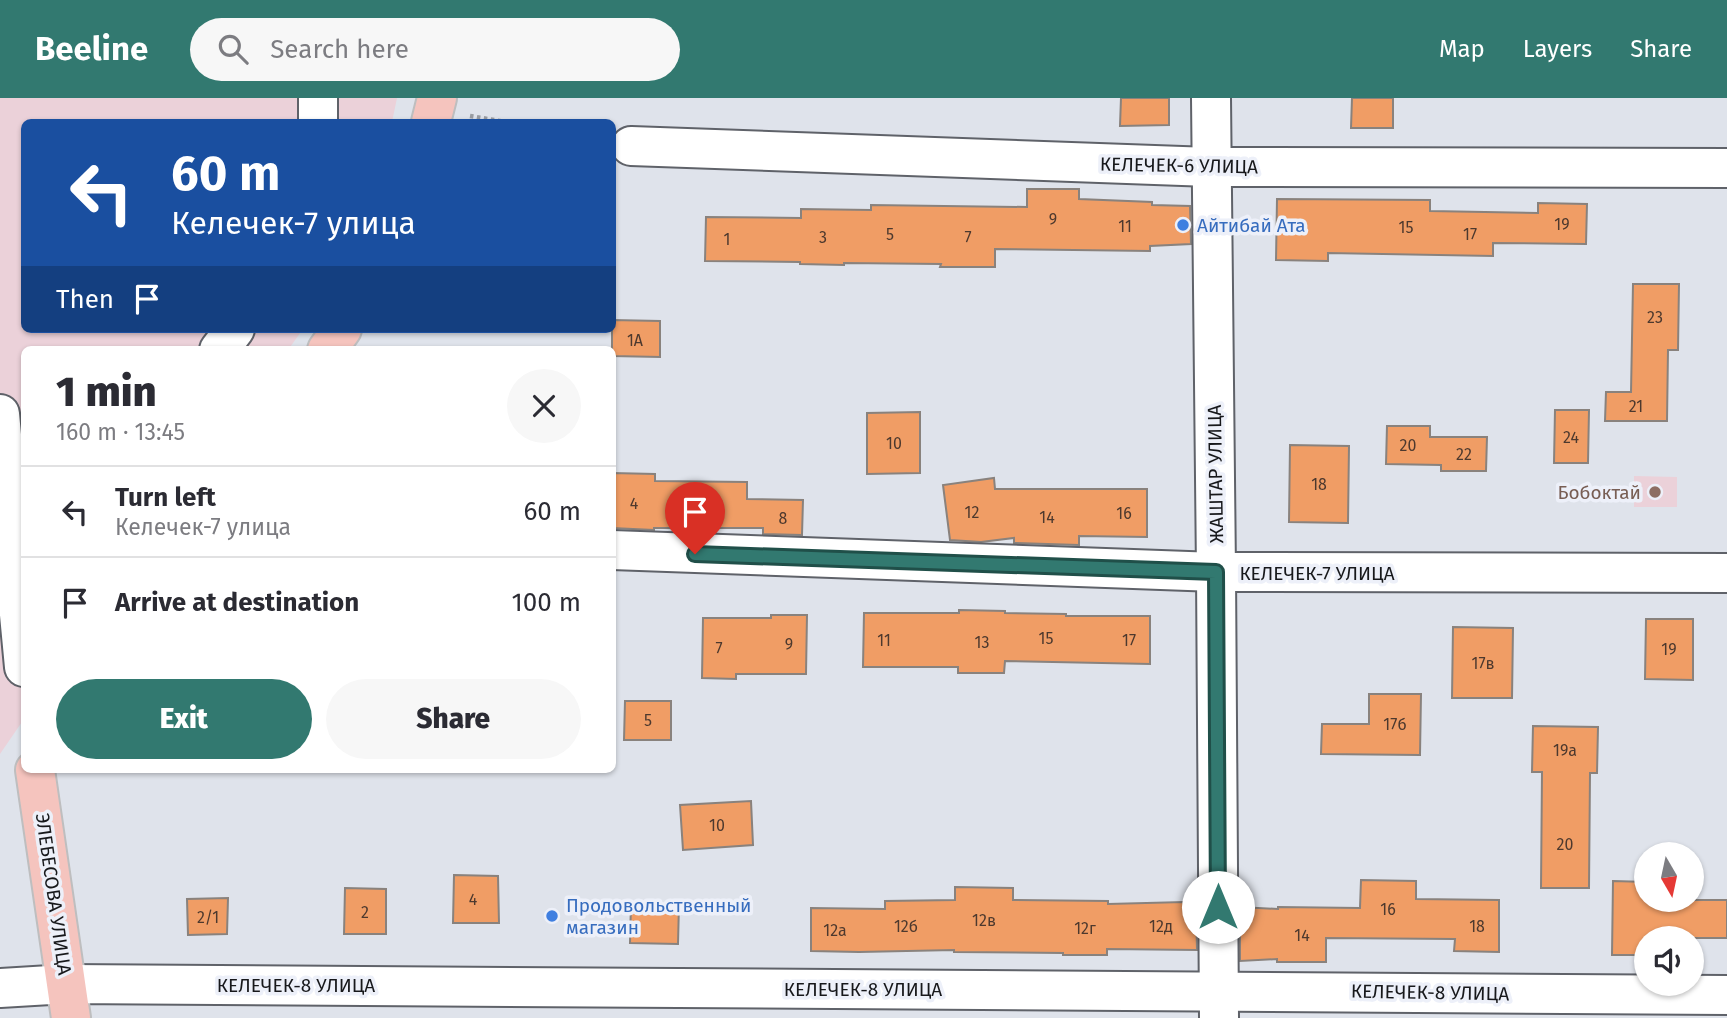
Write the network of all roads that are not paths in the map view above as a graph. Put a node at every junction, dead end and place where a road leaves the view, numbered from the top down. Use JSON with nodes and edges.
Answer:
{"nodes":[{"id":1,"x":318,"y":98,"type":"edge"},
{"id":2,"x":437,"y":98,"type":"edge"},
{"id":3,"x":1211,"y":98,"type":"edge"},
{"id":4,"x":318,"y":119,"type":"edge"},
{"id":5,"x":432,"y":119,"type":"edge"},
{"id":6,"x":631,"y":146,"type":"dead end"},
{"id":7,"x":1210,"y":167,"type":"junction"},
{"id":8,"x":1727,"y":168,"type":"edge"},
{"id":9,"x":0,"y":414,"type":"edge"},
{"id":10,"x":616,"y":550,"type":"edge"},
{"id":11,"x":1216,"y":572,"type":"junction"},
{"id":12,"x":1727,"y":573,"type":"edge"},
{"id":13,"x":15,"y":616,"type":"edge"},
{"id":14,"x":21,"y":650,"type":"edge"},
{"id":15,"x":35,"y":773,"type":"edge"},
{"id":16,"x":0,"y":988,"type":"edge"},
{"id":17,"x":1727,"y":995,"type":"edge"},
{"id":18,"x":69,"y":1001,"type":"edge"},
{"id":19,"x":1219,"y":1004,"type":"edge"}],
"edges":[{"from":1,"to":4,"type":"street"},
{"from":2,"to":5,"type":"main road"},
{"from":3,"to":7,"type":"street","name":"ЖАШТАР УЛИЦА"},
{"from":6,"to":7,"type":"street","name":"КЕЛЕЧЕК-6 УЛИЦА"},
{"from":7,"to":8,"type":"street","name":"КЕЛЕЧЕК-6 УЛИЦА"},
{"from":7,"to":11,"type":"street","name":"ЖАШТАР УЛИЦА"},
{"from":9,"to":13,"type":"street"},
{"from":10,"to":11,"type":"street","name":"КЕЛЕЧЕК-7 УЛИЦА"},
{"from":11,"to":12,"type":"street","name":"КЕЛЕЧЕК-7 УЛИЦА"},
{"from":11,"to":19,"type":"street","name":"ЖАШТАР УЛИЦА"},
{"from":13,"to":14,"type":"street"},
{"from":15,"to":18,"type":"main road","name":"ЭЛЕБЕСОВА УЛИЦА"},
{"from":16,"to":18,"type":"street","name":"КЕЛЕЧЕК-8 УЛИЦА"},
{"from":17,"to":19,"type":"street","name":"КЕЛЕЧЕК-8 УЛИЦА"},
{"from":18,"to":19,"type":"street","name":"КЕЛЕЧЕК-8 УЛИЦА"}]}
